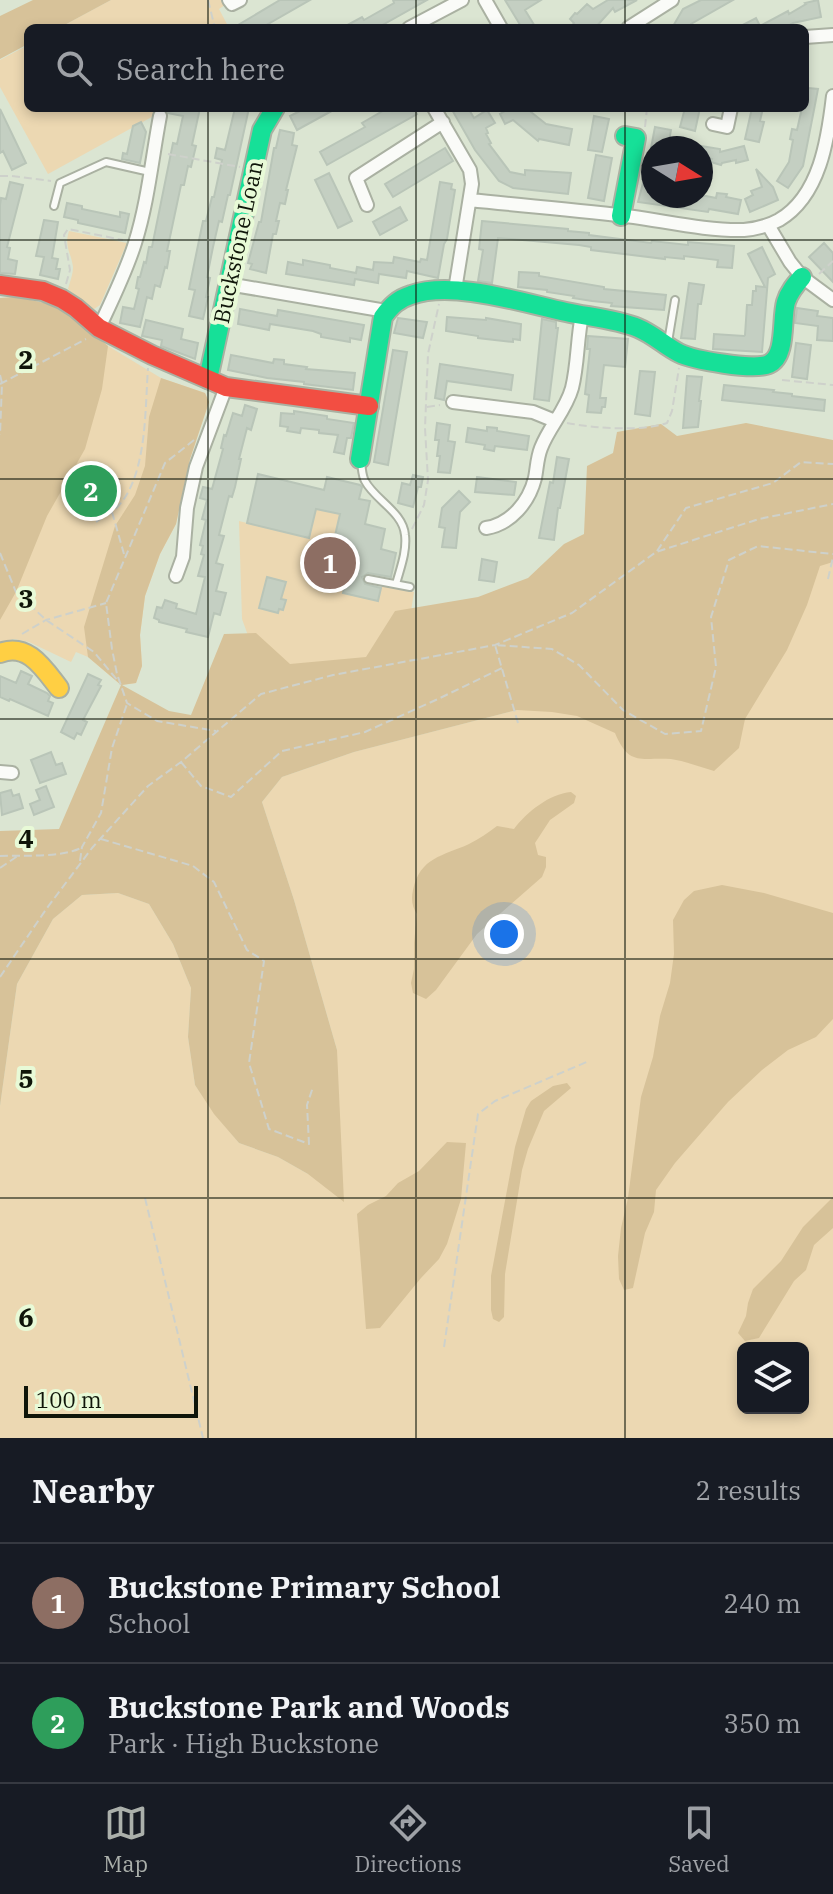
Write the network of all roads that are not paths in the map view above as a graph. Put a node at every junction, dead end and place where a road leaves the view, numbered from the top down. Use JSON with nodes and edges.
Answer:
{"nodes":[{"id":1,"x":229,"y":0,"type":"edge"},
{"id":2,"x":240,"y":0,"type":"edge"},
{"id":3,"x":462,"y":0,"type":"edge"},
{"id":4,"x":485,"y":0,"type":"edge"},
{"id":5,"x":672,"y":0,"type":"edge"},
{"id":6,"x":654,"y":11,"type":"junction"},
{"id":7,"x":417,"y":24,"type":"edge"},
{"id":8,"x":499,"y":24,"type":"edge"},
{"id":9,"x":634,"y":24,"type":"edge"},
{"id":10,"x":652,"y":24,"type":"edge"},
{"id":11,"x":833,"y":35,"type":"edge"},
{"id":12,"x":809,"y":37,"type":"edge"},
{"id":13,"x":833,"y":96,"type":"edge"},
{"id":14,"x":273,"y":112,"type":"edge"},
{"id":15,"x":437,"y":112,"type":"edge"},
{"id":16,"x":730,"y":112,"type":"edge"},
{"id":17,"x":160,"y":116,"type":"dead end"},
{"id":18,"x":443,"y":122,"type":"junction"},
{"id":19,"x":713,"y":124,"type":"dead end"},
{"id":20,"x":631,"y":137,"type":"road end"},
{"id":21,"x":150,"y":172,"type":"junction"},
{"id":22,"x":470,"y":200,"type":"junction"},
{"id":23,"x":367,"y":205,"type":"dead end"},
{"id":24,"x":54,"y":206,"type":"dead end"},
{"id":25,"x":621,"y":216,"type":"junction"},
{"id":26,"x":768,"y":225,"type":"junction"},
{"id":27,"x":806,"y":280,"type":"junction"},
{"id":28,"x":228,"y":284,"type":"junction"},
{"id":29,"x":0,"y":285,"type":"edge"},
{"id":30,"x":448,"y":291,"type":"junction"},
{"id":31,"x":675,"y":300,"type":"dead end"},
{"id":32,"x":833,"y":300,"type":"edge"},
{"id":33,"x":386,"y":311,"type":"junction"},
{"id":34,"x":582,"y":315,"type":"junction"},
{"id":35,"x":99,"y":328,"type":"junction"},
{"id":36,"x":674,"y":350,"type":"junction"},
{"id":37,"x":208,"y":379,"type":"junction"},
{"id":38,"x":226,"y":387,"type":"junction"},
{"id":39,"x":453,"y":402,"type":"road end"},
{"id":40,"x":369,"y":406,"type":"junction"},
{"id":41,"x":555,"y":421,"type":"junction"},
{"id":42,"x":360,"y":459,"type":"joint"},
{"id":43,"x":486,"y":528,"type":"dead end"},
{"id":44,"x":174,"y":579,"type":"dead end"},
{"id":45,"x":368,"y":579,"type":"dead end"},
{"id":46,"x":396,"y":584,"type":"junction"},
{"id":47,"x":410,"y":587,"type":"dead end"},
{"id":48,"x":4,"y":650,"type":"edge"},
{"id":49,"x":59,"y":688,"type":"dead end"}],
"edges":[{"from":1,"to":2,"type":"street"},
{"from":3,"to":7,"type":"street"},
{"from":4,"to":8,"type":"street"},
{"from":5,"to":6,"type":"street"},
{"from":6,"to":9,"type":"street"},
{"from":6,"to":10,"type":"street"},
{"from":11,"to":12,"type":"street"},
{"from":13,"to":26,"type":"street"},
{"from":14,"to":28,"type":"street","name":"Buckstone Loan"},
{"from":15,"to":18,"type":"street"},
{"from":16,"to":19,"type":"street"},
{"from":17,"to":21,"type":"street"},
{"from":18,"to":22,"type":"street"},
{"from":18,"to":23,"type":"street"},
{"from":20,"to":25,"type":"street"},
{"from":21,"to":24,"type":"lane"},
{"from":21,"to":35,"type":"street"},
{"from":22,"to":25,"type":"street"},
{"from":22,"to":30,"type":"street"},
{"from":25,"to":26,"type":"street"},
{"from":26,"to":27,"type":"street"},
{"from":27,"to":32,"type":"street"},
{"from":27,"to":36,"type":"street"},
{"from":28,"to":33,"type":"street"},
{"from":28,"to":37,"type":"street","name":"Buckstone Loan"},
{"from":29,"to":35,"type":"street"},
{"from":30,"to":33,"type":"street"},
{"from":30,"to":34,"type":"street"},
{"from":31,"to":36,"type":"lane"},
{"from":33,"to":40,"type":"street"},
{"from":34,"to":36,"type":"street"},
{"from":34,"to":41,"type":"street"},
{"from":35,"to":37,"type":"street"},
{"from":37,"to":38,"type":"street"},
{"from":38,"to":40,"type":"street"},
{"from":38,"to":44,"type":"street"},
{"from":39,"to":41,"type":"street"},
{"from":40,"to":42,"type":"street"},
{"from":41,"to":43,"type":"street"},
{"from":42,"to":46,"type":"lane"},
{"from":45,"to":46,"type":"lane"},
{"from":46,"to":47,"type":"lane"},
{"from":48,"to":49,"type":"street"}]}
